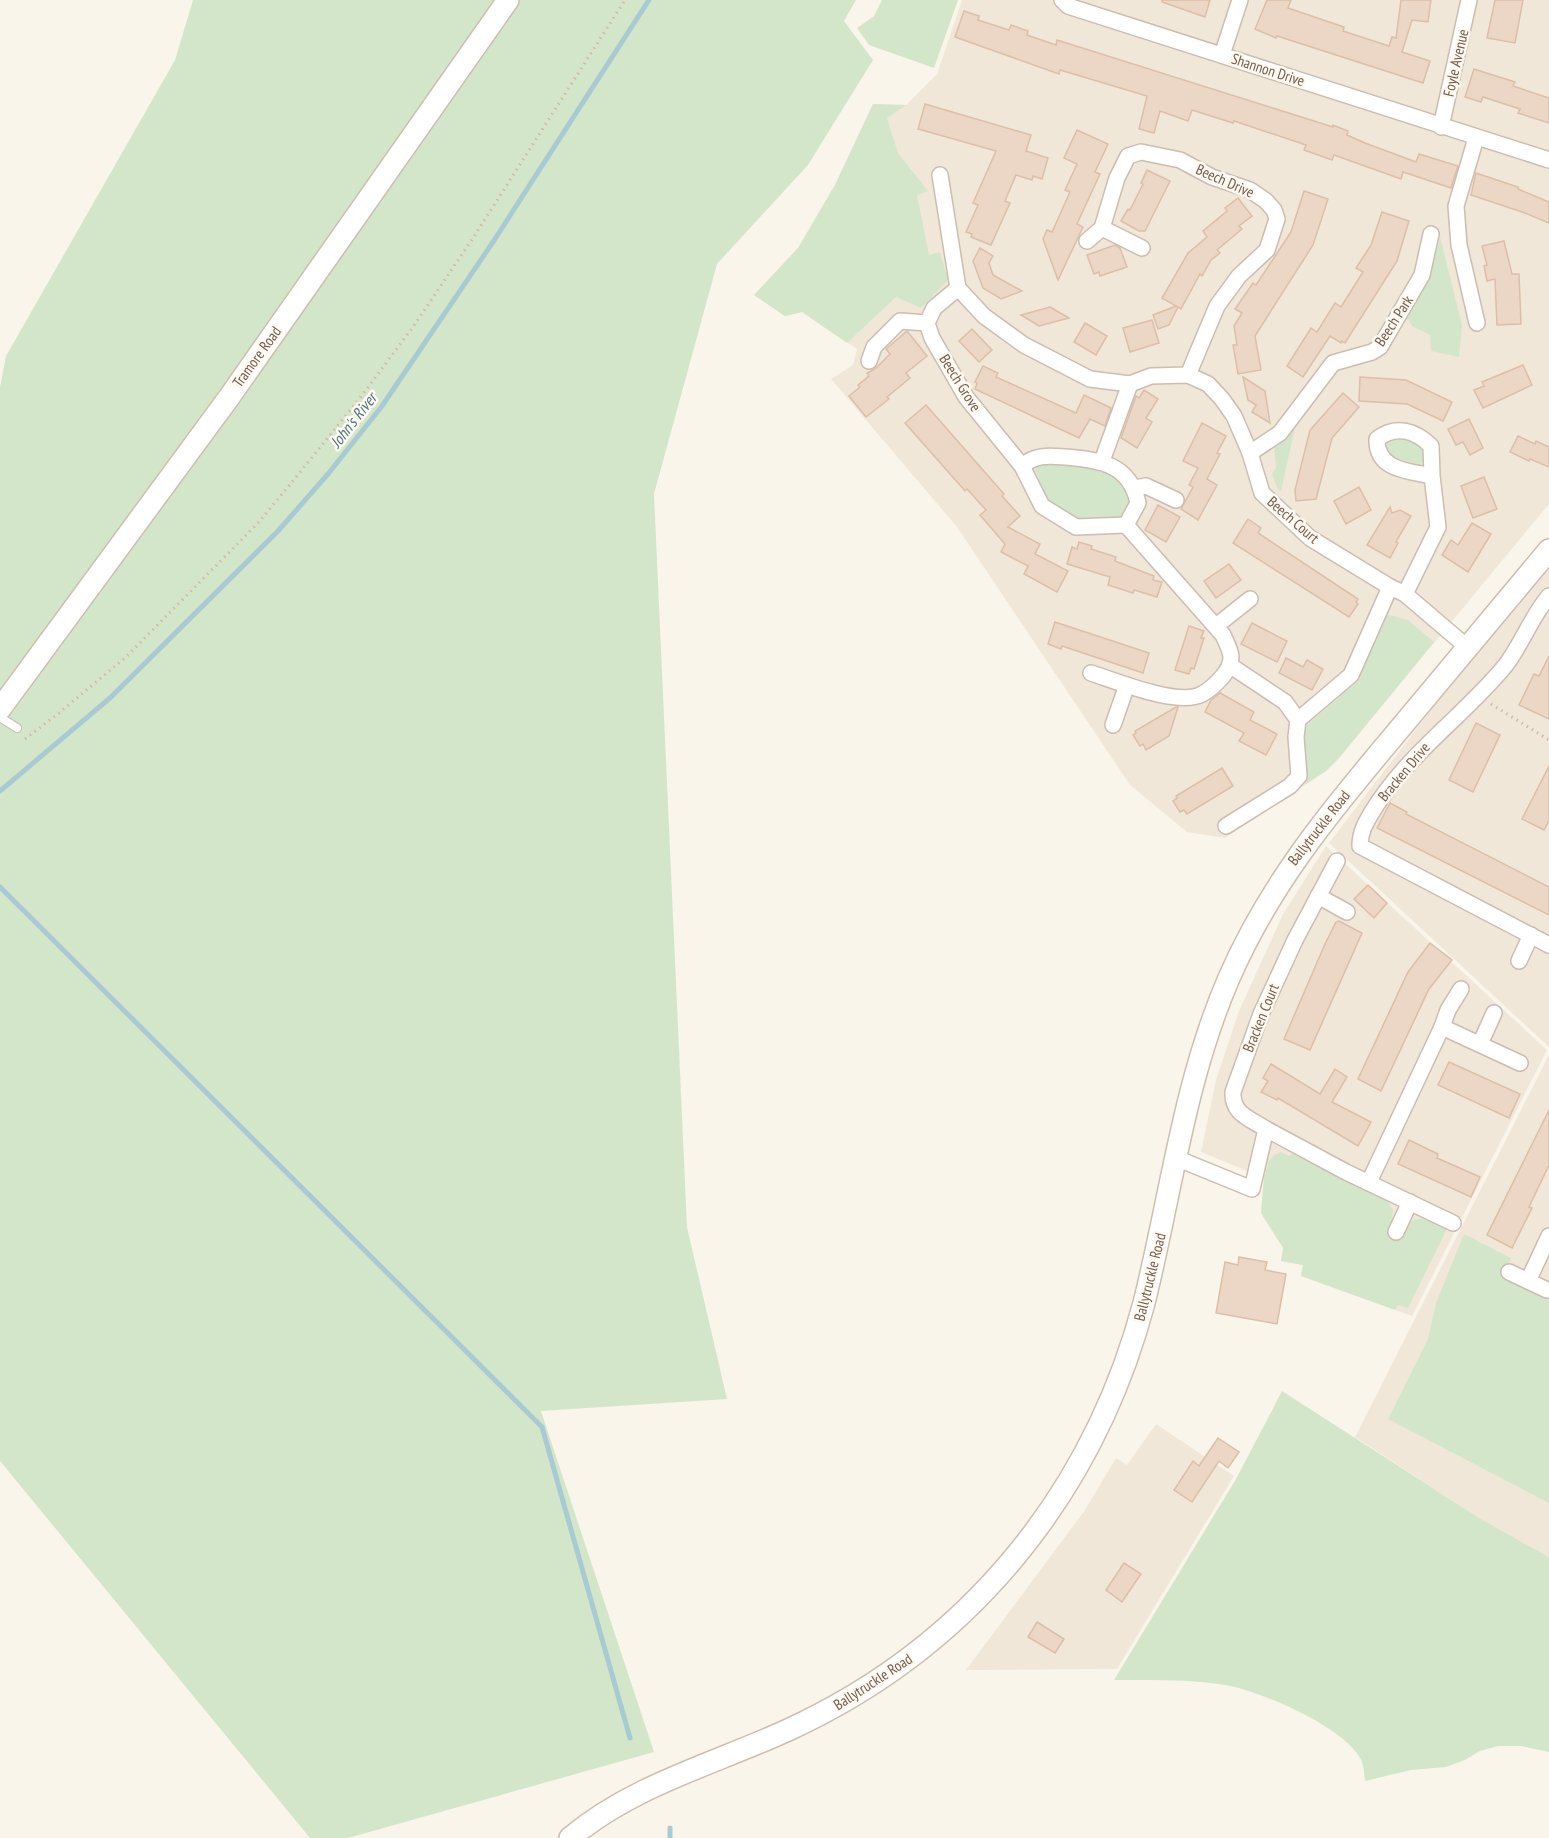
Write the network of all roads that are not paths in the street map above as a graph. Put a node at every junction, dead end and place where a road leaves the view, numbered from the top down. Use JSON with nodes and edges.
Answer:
{"nodes":[{"id":1,"x":508,"y":0,"type":"edge"},
{"id":2,"x":1062,"y":0,"type":"edge"},
{"id":3,"x":1240,"y":0,"type":"edge"},
{"id":4,"x":1469,"y":0,"type":"edge"},
{"id":5,"x":1222,"y":55,"type":"junction"},
{"id":6,"x":1441,"y":127,"type":"junction"},
{"id":7,"x":1476,"y":138,"type":"junction"},
{"id":8,"x":1549,"y":160,"type":"edge"},
{"id":9,"x":940,"y":175,"type":"dead end"},
{"id":10,"x":1102,"y":228,"type":"junction"},
{"id":11,"x":1431,"y":234,"type":"dead end"},
{"id":12,"x":1087,"y":242,"type":"dead end"},
{"id":13,"x":1142,"y":248,"type":"dead end"},
{"id":14,"x":958,"y":288,"type":"junction"},
{"id":15,"x":927,"y":323,"type":"junction"},
{"id":16,"x":1477,"y":323,"type":"dead end"},
{"id":17,"x":869,"y":361,"type":"dead end"},
{"id":18,"x":1188,"y":375,"type":"junction"},
{"id":19,"x":1130,"y":384,"type":"junction"},
{"id":20,"x":1250,"y":453,"type":"junction"},
{"id":21,"x":1102,"y":461,"type":"junction"},
{"id":22,"x":1022,"y":466,"type":"junction"},
{"id":23,"x":1432,"y":477,"type":"dead end"},
{"id":24,"x":1136,"y":488,"type":"junction"},
{"id":25,"x":1176,"y":500,"type":"dead end"},
{"id":26,"x":1126,"y":525,"type":"junction"},
{"id":27,"x":1549,"y":550,"type":"edge"},
{"id":28,"x":1390,"y":587,"type":"junction"},
{"id":29,"x":1405,"y":594,"type":"junction"},
{"id":30,"x":1549,"y":596,"type":"edge"},
{"id":31,"x":1250,"y":599,"type":"dead end"},
{"id":32,"x":1216,"y":626,"type":"junction"},
{"id":33,"x":1467,"y":647,"type":"junction"},
{"id":34,"x":1231,"y":666,"type":"junction"},
{"id":35,"x":1091,"y":673,"type":"dead end"},
{"id":36,"x":1127,"y":685,"type":"junction"},
{"id":37,"x":0,"y":709,"type":"edge"},
{"id":38,"x":0,"y":717,"type":"edge"},
{"id":39,"x":1298,"y":720,"type":"junction"},
{"id":40,"x":1113,"y":725,"type":"dead end"},
{"id":41,"x":17,"y":728,"type":"dead end"},
{"id":42,"x":1226,"y":826,"type":"dead end"},
{"id":43,"x":1337,"y":861,"type":"dead end"},
{"id":44,"x":1318,"y":896,"type":"junction"},
{"id":45,"x":1347,"y":912,"type":"dead end"},
{"id":46,"x":1531,"y":935,"type":"junction"},
{"id":47,"x":1549,"y":945,"type":"edge"},
{"id":48,"x":1519,"y":961,"type":"dead end"},
{"id":49,"x":1461,"y":989,"type":"dead end"},
{"id":50,"x":1494,"y":1013,"type":"dead end"},
{"id":51,"x":1442,"y":1027,"type":"junction"},
{"id":52,"x":1480,"y":1044,"type":"junction"},
{"id":53,"x":1520,"y":1063,"type":"dead end"},
{"id":54,"x":1266,"y":1129,"type":"junction"},
{"id":55,"x":1176,"y":1158,"type":"junction"},
{"id":56,"x":1369,"y":1182,"type":"junction"},
{"id":57,"x":1410,"y":1202,"type":"junction"},
{"id":58,"x":1453,"y":1223,"type":"dead end"},
{"id":59,"x":1396,"y":1232,"type":"dead end"},
{"id":60,"x":1549,"y":1236,"type":"edge"},
{"id":61,"x":1509,"y":1272,"type":"dead end"},
{"id":62,"x":1528,"y":1281,"type":"junction"},
{"id":63,"x":1547,"y":1290,"type":"dead end"},
{"id":64,"x":570,"y":1838,"type":"edge"}],
"edges":[{"from":1,"to":37,"type":"street","name":"Tramore Road"},
{"from":2,"to":5,"type":"street","name":"Shannon Drive"},
{"from":3,"to":5,"type":"street"},
{"from":4,"to":6,"type":"street","name":"Foyle Avenue"},
{"from":5,"to":6,"type":"street","name":"Shannon Drive"},
{"from":6,"to":7,"type":"street","name":"Shannon Drive"},
{"from":7,"to":8,"type":"street","name":"Shannon Drive"},
{"from":7,"to":16,"type":"street"},
{"from":9,"to":14,"type":"street"},
{"from":10,"to":12,"type":"street"},
{"from":10,"to":13,"type":"street"},
{"from":10,"to":18,"type":"street","name":"Beech Drive"},
{"from":11,"to":20,"type":"street","name":"Beech Park"},
{"from":14,"to":15,"type":"street"},
{"from":14,"to":19,"type":"street"},
{"from":15,"to":17,"type":"street"},
{"from":15,"to":22,"type":"street","name":"Beech Grove"},
{"from":18,"to":19,"type":"street"},
{"from":18,"to":20,"type":"street"},
{"from":19,"to":21,"type":"street"},
{"from":20,"to":28,"type":"street","name":"Beech Court"},
{"from":21,"to":22,"type":"street"},
{"from":21,"to":24,"type":"street"},
{"from":22,"to":26,"type":"street","name":"Beech Grove"},
{"from":23,"to":29,"type":"street"},
{"from":24,"to":25,"type":"street"},
{"from":24,"to":26,"type":"street"},
{"from":26,"to":32,"type":"street"},
{"from":27,"to":33,"type":"street","name":"Ballytruckle Road"},
{"from":28,"to":29,"type":"street","name":"Beech Court"},
{"from":28,"to":39,"type":"street"},
{"from":29,"to":33,"type":"street","name":"Beech Court"},
{"from":30,"to":46,"type":"street","name":"Bracken Drive"},
{"from":31,"to":32,"type":"street"},
{"from":32,"to":34,"type":"street"},
{"from":33,"to":55,"type":"street","name":"Ballytruckle Road"},
{"from":34,"to":36,"type":"street"},
{"from":34,"to":39,"type":"street"},
{"from":35,"to":36,"type":"street"},
{"from":36,"to":40,"type":"street"},
{"from":38,"to":41,"type":"lane"},
{"from":39,"to":42,"type":"street"},
{"from":43,"to":44,"type":"street","name":"Bracken Court"},
{"from":44,"to":45,"type":"street"},
{"from":44,"to":54,"type":"street","name":"Bracken Court"},
{"from":46,"to":47,"type":"street","name":"Bracken Drive"},
{"from":46,"to":48,"type":"street"},
{"from":49,"to":51,"type":"street"},
{"from":50,"to":52,"type":"street"},
{"from":51,"to":52,"type":"street"},
{"from":51,"to":56,"type":"street"},
{"from":52,"to":53,"type":"street"},
{"from":54,"to":55,"type":"street"},
{"from":54,"to":56,"type":"street","name":"Bracken Court"},
{"from":55,"to":64,"type":"street","name":"Ballytruckle Road"},
{"from":56,"to":57,"type":"street","name":"Bracken Court"},
{"from":57,"to":58,"type":"street","name":"Bracken Court"},
{"from":57,"to":59,"type":"street"},
{"from":60,"to":62,"type":"street"},
{"from":61,"to":62,"type":"street"},
{"from":62,"to":63,"type":"street"}]}
